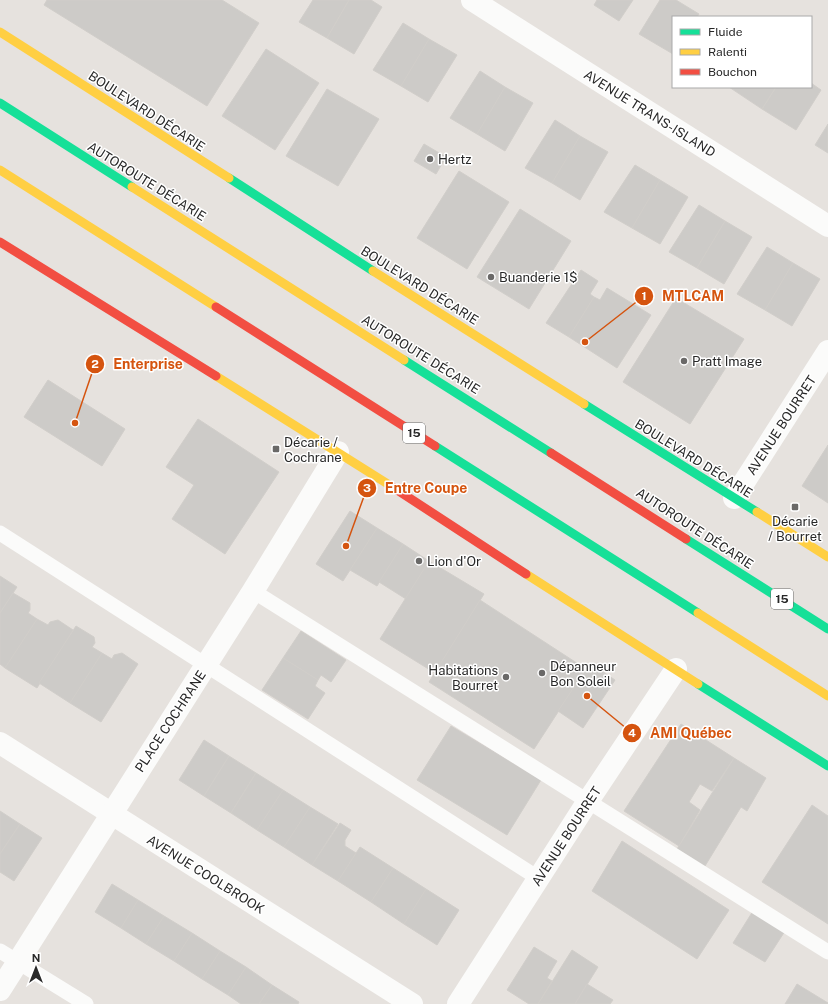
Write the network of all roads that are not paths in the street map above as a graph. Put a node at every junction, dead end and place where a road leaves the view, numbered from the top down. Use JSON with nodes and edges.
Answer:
{"nodes":[{"id":1,"x":472,"y":0,"type":"edge"},
{"id":2,"x":0,"y":32,"type":"edge"},
{"id":3,"x":0,"y":103,"type":"edge"},
{"id":4,"x":0,"y":170,"type":"edge"},
{"id":5,"x":828,"y":226,"type":"edge"},
{"id":6,"x":0,"y":243,"type":"edge"},
{"id":7,"x":828,"y":351,"type":"edge"},
{"id":8,"x":338,"y":452,"type":"junction"},
{"id":9,"x":734,"y":498,"type":"junction"},
{"id":10,"x":0,"y":533,"type":"edge"},
{"id":11,"x":828,"y":557,"type":"edge"},
{"id":12,"x":254,"y":591,"type":"junction"},
{"id":13,"x":828,"y":629,"type":"edge"},
{"id":14,"x":206,"y":665,"type":"junction"},
{"id":15,"x":676,"y":669,"type":"junction"},
{"id":16,"x":828,"y":696,"type":"edge"},
{"id":17,"x":0,"y":743,"type":"edge"},
{"id":18,"x":828,"y":766,"type":"edge"},
{"id":19,"x":588,"y":801,"type":"junction"},
{"id":20,"x":111,"y":814,"type":"junction"},
{"id":21,"x":538,"y":878,"type":"junction"},
{"id":22,"x":828,"y":952,"type":"edge"},
{"id":23,"x":9,"y":956,"type":"edge"},
{"id":24,"x":0,"y":990,"type":"edge"},
{"id":25,"x":86,"y":1004,"type":"edge"},
{"id":26,"x":412,"y":1004,"type":"edge"},
{"id":27,"x":458,"y":1004,"type":"edge"}],
"edges":[{"from":1,"to":5,"type":"street","name":"AVENUE TRANS-ISLAND"},
{"from":2,"to":9,"type":"main road","name":"BOULEVARD DÉCARIE"},
{"from":3,"to":13,"type":"main road","name":"AUTOROUTE DÉCARIE","number":"15"},
{"from":4,"to":16,"type":"main road","number":"15"},
{"from":6,"to":8,"type":"main road"},
{"from":7,"to":9,"type":"street","name":"AVENUE BOURRET"},
{"from":8,"to":12,"type":"street","name":"PLACE COCHRANE"},
{"from":8,"to":15,"type":"main road"},
{"from":9,"to":11,"type":"main road","name":"BOULEVARD DÉCARIE"},
{"from":10,"to":14,"type":"lane"},
{"from":12,"to":14,"type":"street","name":"PLACE COCHRANE"},
{"from":12,"to":19,"type":"lane"},
{"from":14,"to":20,"type":"street","name":"PLACE COCHRANE"},
{"from":14,"to":21,"type":"lane"},
{"from":15,"to":18,"type":"main road"},
{"from":15,"to":19,"type":"street","name":"AVENUE BOURRET"},
{"from":17,"to":20,"type":"street","name":"AVENUE COOLBROOK"},
{"from":19,"to":21,"type":"street","name":"AVENUE BOURRET"},
{"from":19,"to":22,"type":"lane"},
{"from":20,"to":23,"type":"street","name":"PLACE COCHRANE"},
{"from":20,"to":26,"type":"street","name":"AVENUE COOLBROOK"},
{"from":21,"to":27,"type":"street","name":"AVENUE BOURRET"},
{"from":23,"to":24,"type":"street","name":"PLACE COCHRANE"},
{"from":23,"to":25,"type":"lane"}]}
